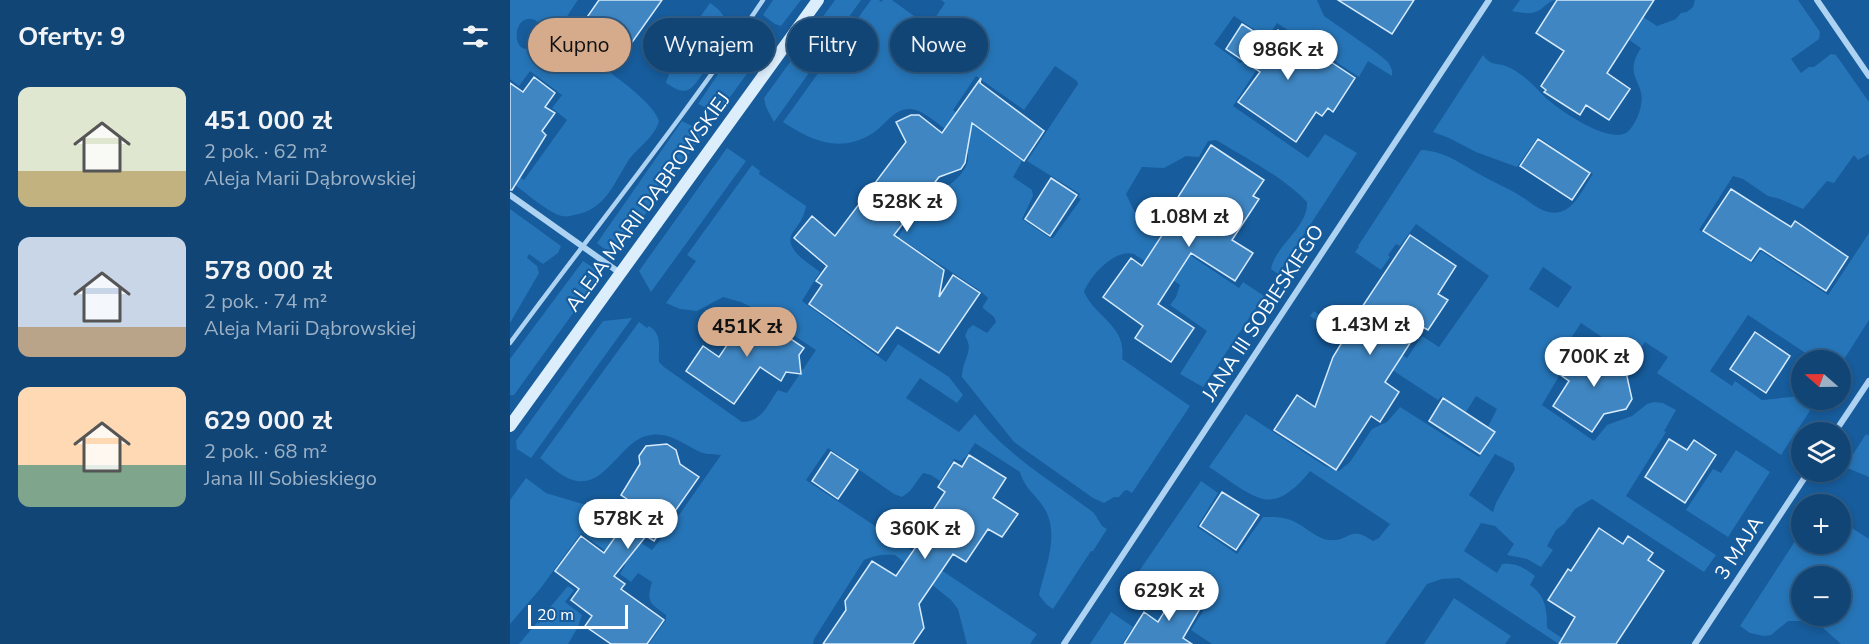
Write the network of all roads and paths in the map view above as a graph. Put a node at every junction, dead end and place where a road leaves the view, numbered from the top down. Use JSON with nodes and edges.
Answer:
{"nodes":[{"id":1,"x":763,"y":0,"type":"edge"},
{"id":2,"x":818,"y":0,"type":"edge"},
{"id":3,"x":1490,"y":0,"type":"edge"},
{"id":4,"x":1817,"y":0,"type":"edge"},
{"id":5,"x":1869,"y":76,"type":"edge"},
{"id":6,"x":510,"y":195,"type":"edge"},
{"id":7,"x":582,"y":246,"type":"junction"},
{"id":8,"x":620,"y":274,"type":"junction"},
{"id":9,"x":510,"y":343,"type":"edge"},
{"id":10,"x":1869,"y":381,"type":"edge"},
{"id":11,"x":1842,"y":422,"type":"edge"},
{"id":12,"x":510,"y":426,"type":"edge"},
{"id":13,"x":1802,"y":482,"type":"edge"},
{"id":14,"x":1064,"y":644,"type":"edge"},
{"id":15,"x":1695,"y":644,"type":"edge"}],
"edges":[{"from":1,"to":7,"type":"lane"},
{"from":2,"to":8,"type":"street","name":"ALEJA MARII DĄBROWSKIEJ"},
{"from":3,"to":14,"type":"street","name":"JANA III SOBIESKIEGO"},
{"from":4,"to":5,"type":"street"},
{"from":6,"to":7,"type":"street"},
{"from":7,"to":8,"type":"street"},
{"from":7,"to":9,"type":"lane"},
{"from":8,"to":12,"type":"street","name":"ALEJA MARII DĄBROWSKIEJ"},
{"from":10,"to":11,"type":"street"},
{"from":13,"to":15,"type":"street","name":"3 MAJA"}]}
